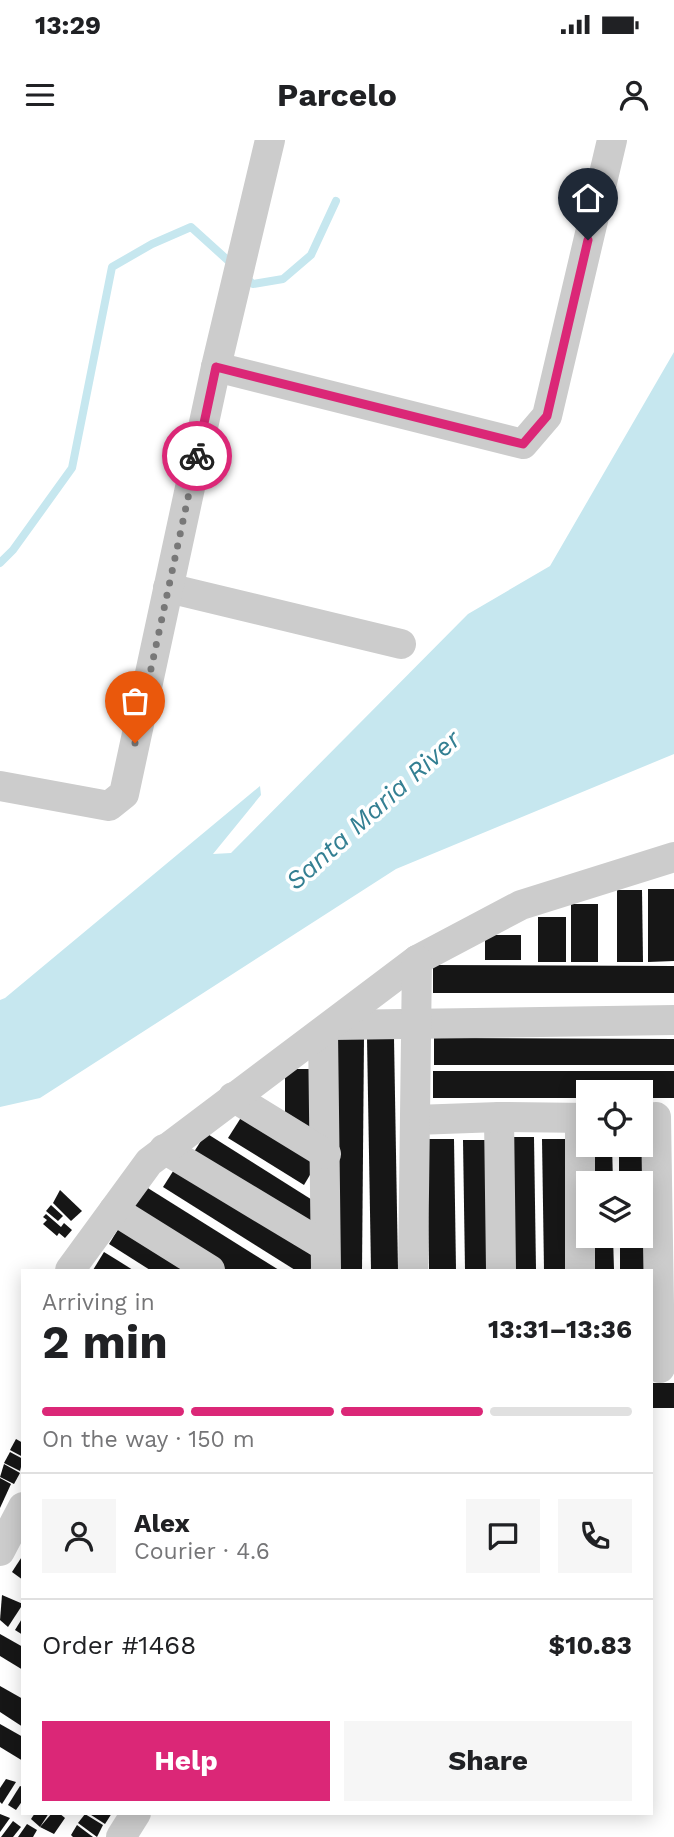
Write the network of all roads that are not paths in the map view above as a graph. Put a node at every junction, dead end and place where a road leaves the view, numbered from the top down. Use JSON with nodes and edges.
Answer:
{"nodes":[{"id":1,"x":270,"y":140,"type":"edge"},
{"id":2,"x":612,"y":140,"type":"edge"},
{"id":3,"x":216,"y":367,"type":"junction"},
{"id":4,"x":169,"y":589,"type":"junction"},
{"id":5,"x":401,"y":644,"type":"dead end"},
{"id":6,"x":0,"y":786,"type":"edge"},
{"id":7,"x":674,"y":857,"type":"edge"},
{"id":8,"x":416,"y":960,"type":"junction"},
{"id":9,"x":674,"y":1020,"type":"edge"},
{"id":10,"x":417,"y":1023,"type":"junction"},
{"id":11,"x":328,"y":1028,"type":"junction"},
{"id":12,"x":233,"y":1097,"type":"junction"},
{"id":13,"x":499,"y":1117,"type":"junction"},
{"id":14,"x":657,"y":1117,"type":"edge"},
{"id":15,"x":576,"y":1118,"type":"edge"},
{"id":16,"x":415,"y":1119,"type":"junction"},
{"id":17,"x":164,"y":1149,"type":"junction"},
{"id":18,"x":326,"y":1154,"type":"junction"},
{"id":19,"x":583,"y":1157,"type":"edge"},
{"id":20,"x":114,"y":1210,"type":"junction"},
{"id":21,"x":325,"y":1258,"type":"edge"},
{"id":22,"x":72,"y":1269,"type":"edge"},
{"id":23,"x":208,"y":1269,"type":"edge"},
{"id":24,"x":413,"y":1269,"type":"edge"},
{"id":25,"x":500,"y":1269,"type":"edge"},
{"id":26,"x":580,"y":1269,"type":"edge"},
{"id":27,"x":662,"y":1368,"type":"edge"},
{"id":28,"x":21,"y":1511,"type":"edge"},
{"id":29,"x":0,"y":1551,"type":"edge"},
{"id":30,"x":135,"y":1815,"type":"edge"},
{"id":31,"x":121,"y":1837,"type":"edge"}],
"edges":[{"from":1,"to":3,"type":"street"},
{"from":2,"to":3,"type":"street"},
{"from":3,"to":4,"type":"street"},
{"from":4,"to":5,"type":"street"},
{"from":4,"to":6,"type":"street"},
{"from":7,"to":8,"type":"street"},
{"from":8,"to":10,"type":"street"},
{"from":8,"to":11,"type":"street"},
{"from":9,"to":10,"type":"street"},
{"from":10,"to":11,"type":"street"},
{"from":10,"to":16,"type":"street"},
{"from":11,"to":12,"type":"street"},
{"from":11,"to":18,"type":"street"},
{"from":12,"to":17,"type":"street"},
{"from":12,"to":18,"type":"street"},
{"from":13,"to":15,"type":"street"},
{"from":13,"to":16,"type":"street"},
{"from":13,"to":25,"type":"street"},
{"from":14,"to":27,"type":"street"},
{"from":16,"to":24,"type":"street"},
{"from":17,"to":20,"type":"street"},
{"from":17,"to":21,"type":"street"},
{"from":18,"to":21,"type":"street"},
{"from":19,"to":26,"type":"street"},
{"from":20,"to":22,"type":"street"},
{"from":20,"to":23,"type":"street"},
{"from":28,"to":29,"type":"street"},
{"from":30,"to":31,"type":"street"}]}
